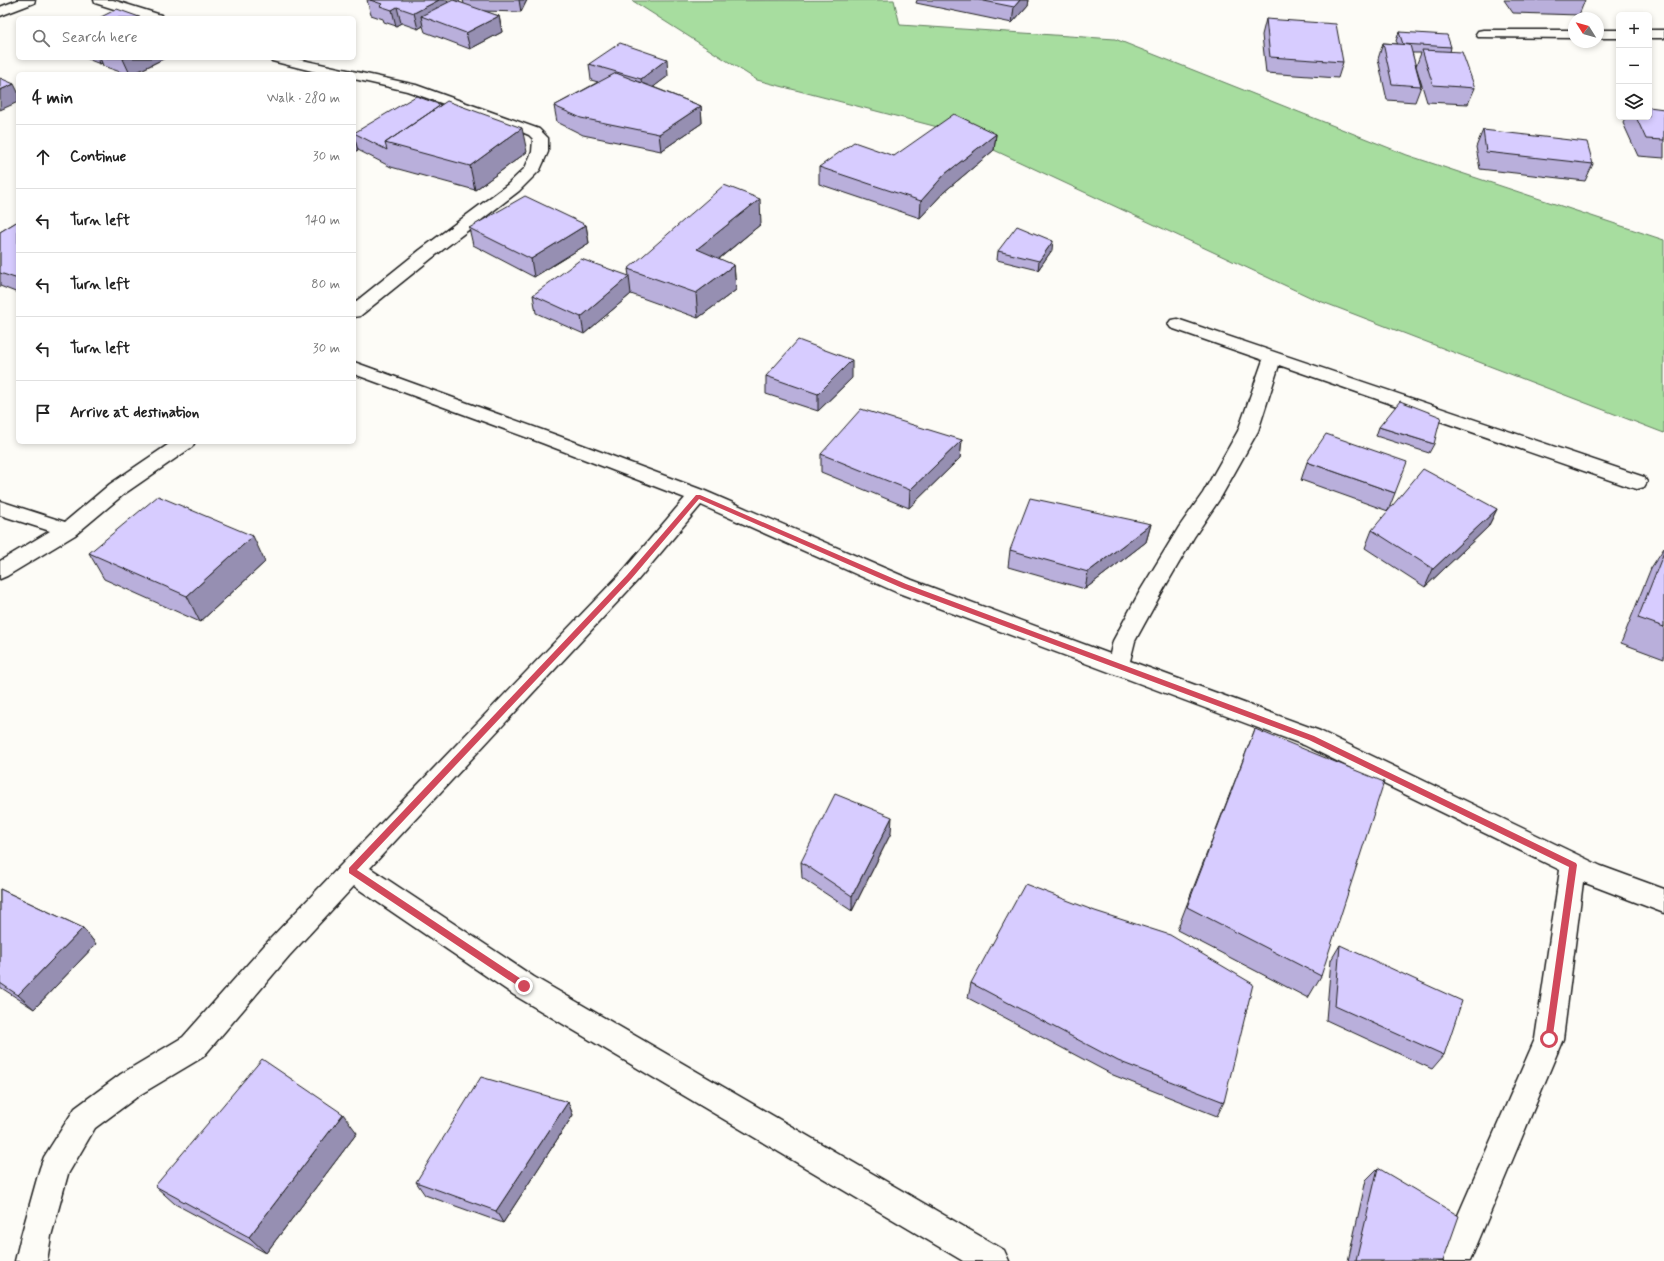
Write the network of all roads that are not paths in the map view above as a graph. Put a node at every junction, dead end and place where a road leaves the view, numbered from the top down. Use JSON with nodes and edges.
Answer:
{"nodes":[{"id":1,"x":29,"y":0,"type":"edge"},
{"id":2,"x":100,"y":0,"type":"edge"},
{"id":3,"x":0,"y":12,"type":"edge"},
{"id":4,"x":150,"y":16,"type":"edge"},
{"id":5,"x":1483,"y":34,"type":"dead end"},
{"id":6,"x":1568,"y":34,"type":"edge"},
{"id":7,"x":1604,"y":34,"type":"edge"},
{"id":8,"x":1616,"y":34,"type":"edge"},
{"id":9,"x":1652,"y":34,"type":"edge"},
{"id":10,"x":1664,"y":34,"type":"edge"},
{"id":11,"x":276,"y":64,"type":"edge"},
{"id":12,"x":335,"y":72,"type":"edge"},
{"id":13,"x":356,"y":75,"type":"edge"},
{"id":14,"x":356,"y":310,"type":"edge"},
{"id":15,"x":1177,"y":324,"type":"dead end"},
{"id":16,"x":1273,"y":357,"type":"junction"},
{"id":17,"x":356,"y":369,"type":"edge"},
{"id":18,"x":182,"y":444,"type":"edge"},
{"id":19,"x":1637,"y":482,"type":"dead end"},
{"id":20,"x":698,"y":496,"type":"junction"},
{"id":21,"x":0,"y":508,"type":"edge"},
{"id":22,"x":68,"y":530,"type":"junction"},
{"id":23,"x":0,"y":571,"type":"edge"},
{"id":24,"x":1118,"y":665,"type":"junction"},
{"id":25,"x":1573,"y":865,"type":"junction"},
{"id":26,"x":352,"y":870,"type":"junction"},
{"id":27,"x":1664,"y":901,"type":"edge"},
{"id":28,"x":32,"y":1261,"type":"edge"},
{"id":29,"x":993,"y":1261,"type":"edge"},
{"id":30,"x":1454,"y":1261,"type":"edge"}],
"edges":[{"from":1,"to":3,"type":"street"},
{"from":2,"to":4,"type":"street"},
{"from":5,"to":6,"type":"street"},
{"from":7,"to":8,"type":"street"},
{"from":9,"to":10,"type":"street"},
{"from":11,"to":12,"type":"street"},
{"from":13,"to":14,"type":"street"},
{"from":15,"to":16,"type":"street"},
{"from":16,"to":19,"type":"street"},
{"from":16,"to":24,"type":"street"},
{"from":17,"to":20,"type":"street"},
{"from":18,"to":22,"type":"street"},
{"from":20,"to":24,"type":"street"},
{"from":20,"to":26,"type":"street"},
{"from":21,"to":22,"type":"street"},
{"from":22,"to":23,"type":"street"},
{"from":24,"to":25,"type":"street"},
{"from":25,"to":27,"type":"street"},
{"from":25,"to":30,"type":"street"},
{"from":26,"to":28,"type":"street"},
{"from":26,"to":29,"type":"street"}]}
